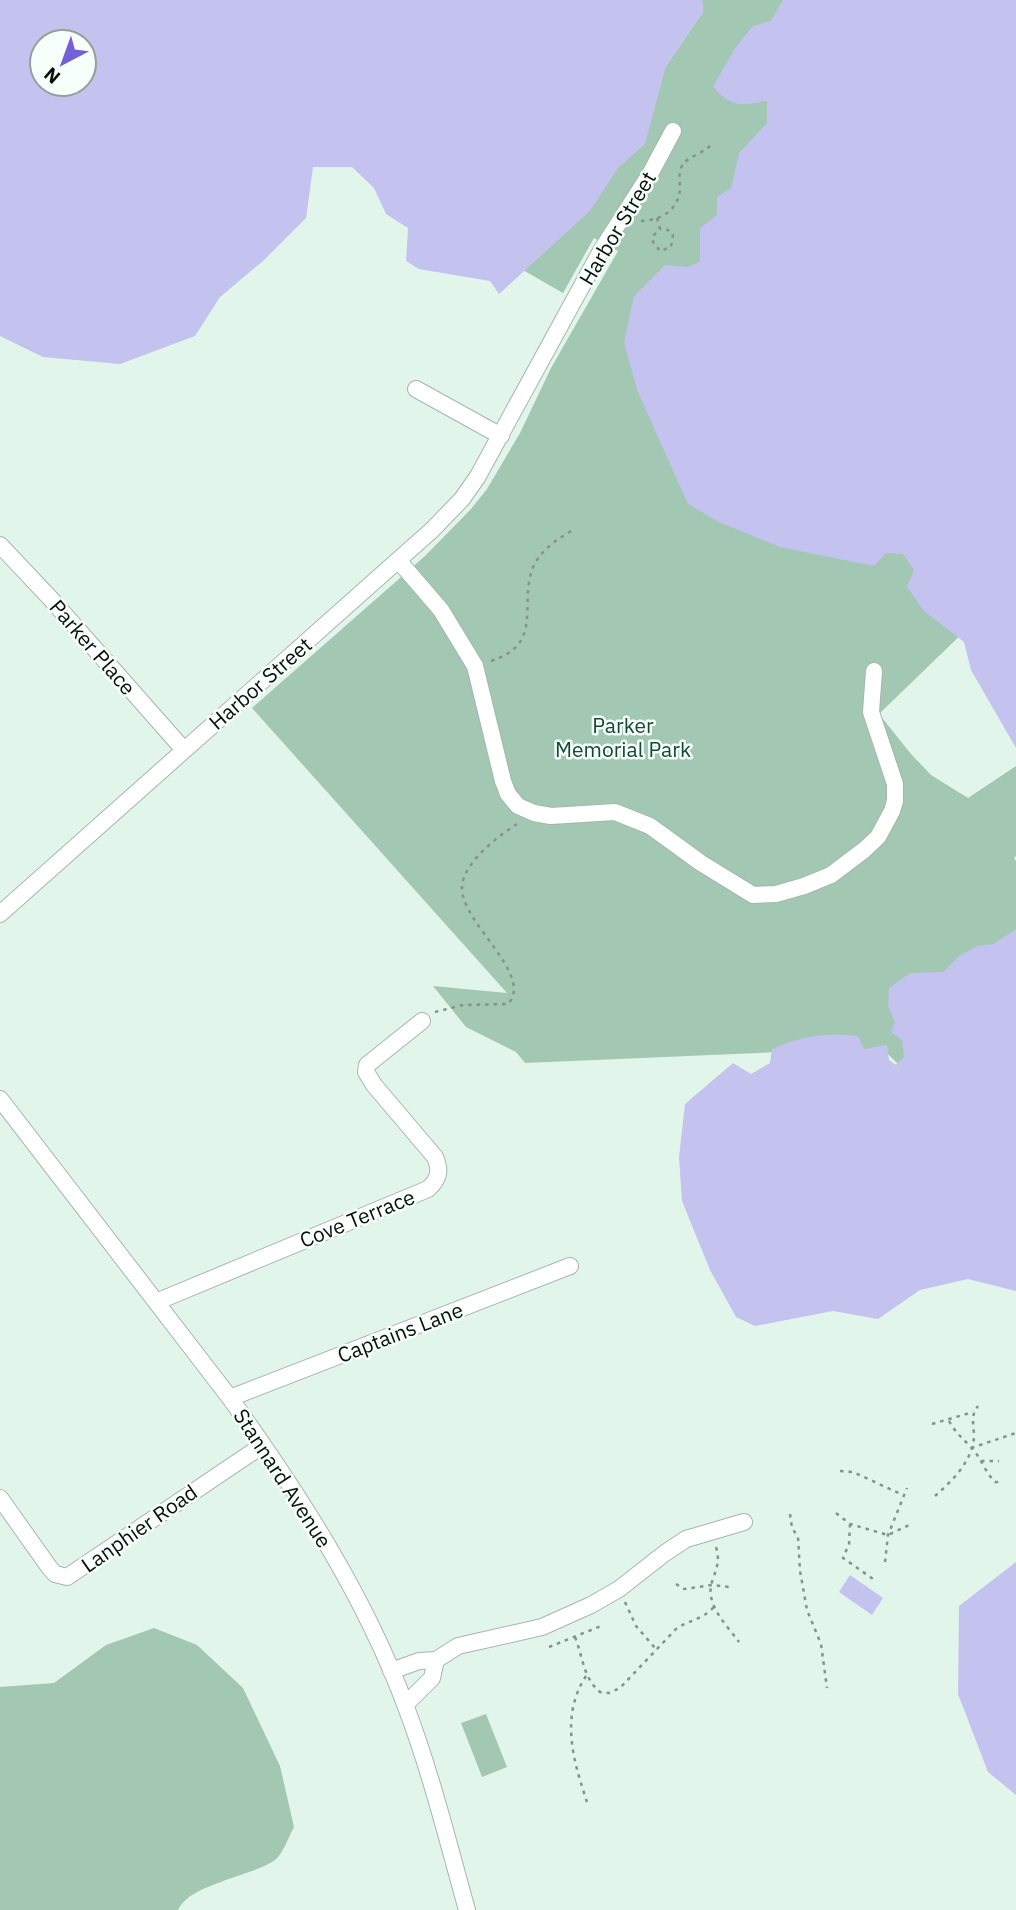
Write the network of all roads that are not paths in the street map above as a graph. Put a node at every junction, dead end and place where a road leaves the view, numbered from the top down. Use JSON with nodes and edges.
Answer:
{"nodes":[{"id":1,"x":673,"y":131,"type":"dead end"},
{"id":2,"x":416,"y":389,"type":"dead end"},
{"id":3,"x":501,"y":436,"type":"junction"},
{"id":4,"x":0,"y":545,"type":"edge"},
{"id":5,"x":398,"y":560,"type":"junction"},
{"id":6,"x":874,"y":671,"type":"dead end"},
{"id":7,"x":184,"y":750,"type":"junction"},
{"id":8,"x":0,"y":914,"type":"edge"},
{"id":9,"x":422,"y":1021,"type":"road end"},
{"id":10,"x":0,"y":1099,"type":"edge"},
{"id":11,"x":570,"y":1266,"type":"dead end"},
{"id":12,"x":156,"y":1302,"type":"junction"},
{"id":13,"x":230,"y":1398,"type":"junction"},
{"id":14,"x":263,"y":1445,"type":"junction"},
{"id":15,"x":0,"y":1498,"type":"edge"},
{"id":16,"x":744,"y":1521,"type":"dead end"},
{"id":17,"x":436,"y":1660,"type":"junction"},
{"id":18,"x":391,"y":1671,"type":"junction"},
{"id":19,"x":405,"y":1705,"type":"junction"},
{"id":20,"x":467,"y":1910,"type":"edge"}],
"edges":[{"from":1,"to":3,"type":"street","name":"Harbor Street"},
{"from":2,"to":3,"type":"street"},
{"from":3,"to":5,"type":"street","name":"Harbor Street"},
{"from":4,"to":7,"type":"street","name":"Parker Place"},
{"from":5,"to":6,"type":"street"},
{"from":5,"to":7,"type":"street","name":"Harbor Street"},
{"from":7,"to":8,"type":"street","name":"Harbor Street"},
{"from":9,"to":12,"type":"street","name":"Cove Terrace"},
{"from":10,"to":12,"type":"street","name":"Stannard Avenue"},
{"from":11,"to":13,"type":"street","name":"Captains Lane"},
{"from":12,"to":13,"type":"street","name":"Stannard Avenue"},
{"from":13,"to":14,"type":"street","name":"Stannard Avenue"},
{"from":14,"to":15,"type":"street","name":"Lanphier Road"},
{"from":14,"to":18,"type":"street","name":"Stannard Avenue"},
{"from":16,"to":17,"type":"street"},
{"from":17,"to":18,"type":"street"},
{"from":17,"to":19,"type":"street"},
{"from":18,"to":19,"type":"street","name":"Stannard Avenue"},
{"from":19,"to":20,"type":"street","name":"Stannard Avenue"}]}
